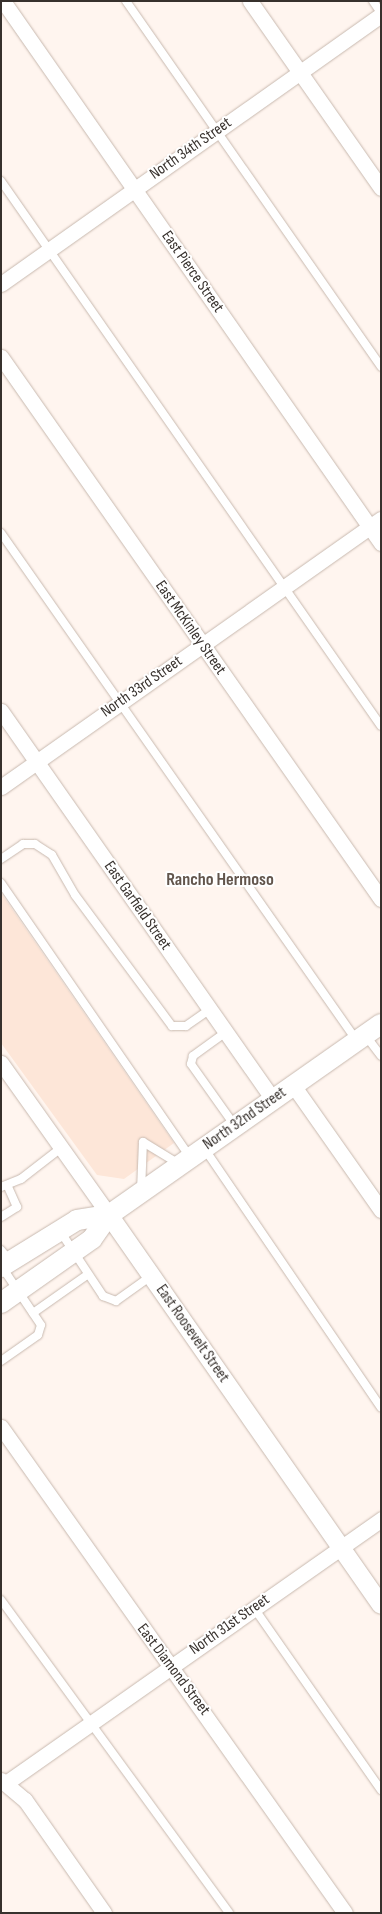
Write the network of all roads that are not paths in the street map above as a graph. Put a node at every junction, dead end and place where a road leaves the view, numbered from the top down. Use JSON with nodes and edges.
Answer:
{"nodes":[{"id":1,"x":3,"y":1,"type":"edge"},
{"id":2,"x":126,"y":1,"type":"edge"},
{"id":3,"x":250,"y":1,"type":"edge"},
{"id":4,"x":373,"y":1,"type":"edge"},
{"id":5,"x":381,"y":14,"type":"edge"},
{"id":6,"x":300,"y":72,"type":"junction"},
{"id":7,"x":217,"y":131,"type":"junction"},
{"id":8,"x":1,"y":181,"type":"edge"},
{"id":9,"x":381,"y":188,"type":"edge"},
{"id":10,"x":135,"y":189,"type":"junction"},
{"id":11,"x":50,"y":249,"type":"junction"},
{"id":12,"x":1,"y":284,"type":"edge"},
{"id":13,"x":1,"y":357,"type":"edge"},
{"id":14,"x":381,"y":367,"type":"edge"},
{"id":15,"x":375,"y":523,"type":"edge"},
{"id":16,"x":1,"y":533,"type":"edge"},
{"id":17,"x":381,"y":543,"type":"edge"},
{"id":18,"x":283,"y":589,"type":"junction"},
{"id":19,"x":202,"y":646,"type":"junction"},
{"id":20,"x":118,"y":704,"type":"junction"},
{"id":21,"x":1,"y":711,"type":"edge"},
{"id":22,"x":381,"y":726,"type":"edge"},
{"id":23,"x":36,"y":762,"type":"junction"},
{"id":24,"x":1,"y":787,"type":"edge"},
{"id":25,"x":1,"y":859,"type":"edge"},
{"id":26,"x":1,"y":883,"type":"edge"},
{"id":27,"x":381,"y":899,"type":"edge"},
{"id":28,"x":210,"y":1009,"type":"junction"},
{"id":29,"x":226,"y":1032,"type":"junction"},
{"id":30,"x":368,"y":1033,"type":"edge"},
{"id":31,"x":381,"y":1056,"type":"edge"},
{"id":32,"x":1,"y":1063,"type":"edge"},
{"id":33,"x":294,"y":1085,"type":"junction"},
{"id":34,"x":273,"y":1100,"type":"junction"},
{"id":35,"x":235,"y":1126,"type":"junction"},
{"id":36,"x":61,"y":1148,"type":"junction"},
{"id":37,"x":192,"y":1157,"type":"junction"},
{"id":38,"x":4,"y":1186,"type":"edge"},
{"id":39,"x":141,"y":1193,"type":"junction"},
{"id":40,"x":381,"y":1210,"type":"edge"},
{"id":41,"x":109,"y":1215,"type":"junction"},
{"id":42,"x":1,"y":1217,"type":"edge"},
{"id":43,"x":60,"y":1231,"type":"junction"},
{"id":44,"x":74,"y":1252,"type":"junction"},
{"id":45,"x":4,"y":1261,"type":"edge"},
{"id":46,"x":87,"y":1276,"type":"junction"},
{"id":47,"x":151,"y":1276,"type":"junction"},
{"id":48,"x":18,"y":1291,"type":"junction"},
{"id":49,"x":1,"y":1303,"type":"edge"},
{"id":50,"x":33,"y":1313,"type":"junction"},
{"id":51,"x":1,"y":1361,"type":"edge"},
{"id":52,"x":381,"y":1407,"type":"edge"},
{"id":53,"x":1,"y":1427,"type":"edge"},
{"id":54,"x":381,"y":1520,"type":"edge"},
{"id":55,"x":341,"y":1547,"type":"junction"},
{"id":56,"x":1,"y":1600,"type":"edge"},
{"id":57,"x":381,"y":1605,"type":"edge"},
{"id":58,"x":254,"y":1608,"type":"junction"},
{"id":59,"x":173,"y":1665,"type":"junction"},
{"id":60,"x":92,"y":1722,"type":"junction"},
{"id":61,"x":4,"y":1782,"type":"edge"},
{"id":62,"x":381,"y":1790,"type":"edge"},
{"id":63,"x":104,"y":1913,"type":"edge"},
{"id":64,"x":229,"y":1913,"type":"edge"},
{"id":65,"x":345,"y":1913,"type":"edge"}],
"edges":[{"from":1,"to":10,"type":"street","name":"East Pierce Street"},
{"from":2,"to":7,"type":"lane"},
{"from":3,"to":6,"type":"street"},
{"from":4,"to":5,"type":"lane"},
{"from":5,"to":6,"type":"street","name":"North 34th Street"},
{"from":6,"to":7,"type":"street","name":"North 34th Street"},
{"from":6,"to":9,"type":"street"},
{"from":7,"to":10,"type":"street","name":"North 34th Street"},
{"from":7,"to":14,"type":"lane"},
{"from":8,"to":11,"type":"lane"},
{"from":10,"to":11,"type":"street","name":"North 34th Street"},
{"from":10,"to":15,"type":"street","name":"East Pierce Street"},
{"from":11,"to":12,"type":"street","name":"North 34th Street"},
{"from":11,"to":18,"type":"lane"},
{"from":13,"to":19,"type":"street","name":"East McKinley Street"},
{"from":15,"to":17,"type":"street","name":"East Pierce Street"},
{"from":15,"to":18,"type":"street","name":"North 33rd Street"},
{"from":16,"to":20,"type":"lane"},
{"from":18,"to":19,"type":"street","name":"North 33rd Street"},
{"from":18,"to":22,"type":"lane"},
{"from":19,"to":20,"type":"street","name":"North 33rd Street"},
{"from":19,"to":27,"type":"street","name":"East McKinley Street"},
{"from":20,"to":23,"type":"street","name":"North 33rd Street"},
{"from":20,"to":30,"type":"lane"},
{"from":21,"to":23,"type":"street","name":"East Garfield Street"},
{"from":23,"to":24,"type":"street","name":"North 33rd Street"},
{"from":23,"to":28,"type":"street","name":"East Garfield Street"},
{"from":25,"to":28,"type":"lane"},
{"from":26,"to":37,"type":"lane"},
{"from":28,"to":29,"type":"street","name":"East Garfield Street"},
{"from":29,"to":34,"type":"street","name":"East Garfield Street"},
{"from":29,"to":35,"type":"lane"},
{"from":30,"to":31,"type":"lane"},
{"from":30,"to":33,"type":"main road","name":"North 32nd Street"},
{"from":32,"to":36,"type":"street","name":"East Roosevelt Street"},
{"from":33,"to":34,"type":"main road","name":"North 32nd Street"},
{"from":33,"to":40,"type":"street"},
{"from":34,"to":35,"type":"main road","name":"North 32nd Street"},
{"from":35,"to":37,"type":"main road","name":"North 32nd Street"},
{"from":36,"to":38,"type":"lane"},
{"from":36,"to":41,"type":"street","name":"East Roosevelt Street"},
{"from":37,"to":39,"type":"main road","name":"North 32nd Street"},
{"from":37,"to":39,"type":"lane"},
{"from":37,"to":52,"type":"lane"},
{"from":38,"to":42,"type":"lane"},
{"from":39,"to":41,"type":"main road","name":"North 32nd Street"},
{"from":41,"to":43,"type":"main road","name":"North 32nd Street"},
{"from":41,"to":44,"type":"main road","name":"North 32nd Street"},
{"from":41,"to":47,"type":"street","name":"East Roosevelt Street"},
{"from":43,"to":44,"type":"lane"},
{"from":43,"to":45,"type":"main road","name":"North 32nd Street"},
{"from":44,"to":46,"type":"lane"},
{"from":44,"to":48,"type":"main road","name":"North 32nd Street"},
{"from":45,"to":48,"type":"lane"},
{"from":46,"to":47,"type":"lane"},
{"from":46,"to":50,"type":"lane"},
{"from":47,"to":55,"type":"street","name":"East Roosevelt Street"},
{"from":48,"to":49,"type":"main road","name":"North 32nd Street"},
{"from":48,"to":50,"type":"lane"},
{"from":50,"to":51,"type":"lane"},
{"from":53,"to":59,"type":"street","name":"East Diamond Street"},
{"from":54,"to":55,"type":"street","name":"North 31st Street"},
{"from":55,"to":57,"type":"street","name":"East Roosevelt Street"},
{"from":55,"to":58,"type":"street","name":"North 31st Street"},
{"from":56,"to":60,"type":"lane"},
{"from":58,"to":59,"type":"street","name":"North 31st Street"},
{"from":58,"to":62,"type":"lane"},
{"from":59,"to":60,"type":"street","name":"North 31st Street"},
{"from":59,"to":65,"type":"street","name":"East Diamond Street"},
{"from":60,"to":61,"type":"street","name":"North 31st Street"},
{"from":60,"to":64,"type":"lane"},
{"from":61,"to":63,"type":"street"}]}
